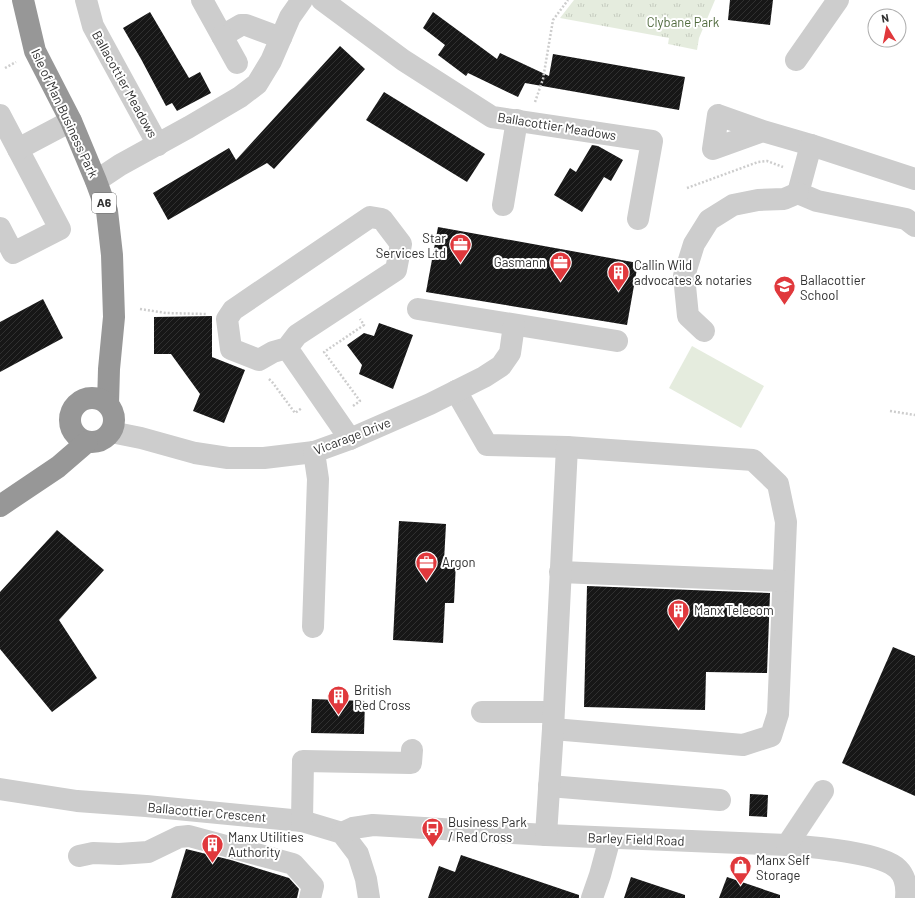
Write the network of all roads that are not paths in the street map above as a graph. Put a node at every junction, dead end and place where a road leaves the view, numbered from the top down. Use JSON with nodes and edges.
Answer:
{"nodes":[{"id":1,"x":23,"y":0,"type":"edge"},
{"id":2,"x":86,"y":0,"type":"edge"},
{"id":3,"x":202,"y":0,"type":"edge"},
{"id":4,"x":302,"y":0,"type":"edge"},
{"id":5,"x":322,"y":0,"type":"edge"},
{"id":6,"x":838,"y":0,"type":"edge"},
{"id":7,"x":222,"y":36,"type":"junction"},
{"id":8,"x":281,"y":38,"type":"junction"},
{"id":9,"x":796,"y":60,"type":"dead end"},
{"id":10,"x":237,"y":63,"type":"dead end"},
{"id":11,"x":0,"y":115,"type":"edge"},
{"id":12,"x":71,"y":121,"type":"junction"},
{"id":13,"x":523,"y":121,"type":"junction"},
{"id":14,"x":763,"y":131,"type":"dead end"},
{"id":15,"x":158,"y":145,"type":"junction"},
{"id":16,"x":811,"y":146,"type":"junction"},
{"id":17,"x":18,"y":149,"type":"junction"},
{"id":18,"x":915,"y":180,"type":"edge"},
{"id":19,"x":96,"y":181,"type":"junction"},
{"id":20,"x":800,"y":184,"type":"junction"},
{"id":21,"x":503,"y":205,"type":"dead end"},
{"id":22,"x":638,"y":219,"type":"dead end"},
{"id":23,"x":915,"y":226,"type":"edge"},
{"id":24,"x":0,"y":228,"type":"edge"},
{"id":25,"x":418,"y":309,"type":"dead end"},
{"id":26,"x":514,"y":324,"type":"junction"},
{"id":27,"x":704,"y":331,"type":"dead end"},
{"id":28,"x":617,"y":341,"type":"dead end"},
{"id":29,"x":288,"y":348,"type":"junction"},
{"id":30,"x":456,"y":391,"type":"junction"},
{"id":31,"x":107,"y":413,"type":"junction"},
{"id":32,"x":80,"y":438,"type":"junction"},
{"id":33,"x":350,"y":439,"type":"junction"},
{"id":34,"x":567,"y":447,"type":"junction"},
{"id":35,"x":314,"y":452,"type":"junction"},
{"id":36,"x":0,"y":506,"type":"edge"},
{"id":37,"x":560,"y":572,"type":"junction"},
{"id":38,"x":784,"y":581,"type":"junction"},
{"id":39,"x":313,"y":627,"type":"dead end"},
{"id":40,"x":482,"y":712,"type":"dead end"},
{"id":41,"x":553,"y":721,"type":"junction"},
{"id":42,"x":412,"y":750,"type":"dead end"},
{"id":43,"x":549,"y":786,"type":"junction"},
{"id":44,"x":0,"y":789,"type":"edge"},
{"id":45,"x":823,"y":791,"type":"dead end"},
{"id":46,"x":720,"y":800,"type":"dead end"},
{"id":47,"x":302,"y":821,"type":"junction"},
{"id":48,"x":342,"y":833,"type":"junction"},
{"id":49,"x":546,"y":835,"type":"junction"},
{"id":50,"x":610,"y":838,"type":"junction"},
{"id":51,"x":787,"y":845,"type":"junction"},
{"id":52,"x":79,"y":856,"type":"dead end"},
{"id":53,"x":909,"y":886,"type":"edge"},
{"id":54,"x":310,"y":898,"type":"edge"},
{"id":55,"x":369,"y":898,"type":"edge"},
{"id":56,"x":592,"y":898,"type":"edge"}],
"edges":[{"from":1,"to":12,"type":"highway","name":"Isle of Man Business Park","number":"A6"},
{"from":2,"to":15,"type":"street","name":"Ballacottier Meadows"},
{"from":3,"to":7,"type":"street"},
{"from":4,"to":8,"type":"street","name":"Ballacottier Meadows"},
{"from":5,"to":13,"type":"street","name":"Ballacottier Meadows"},
{"from":6,"to":9,"type":"street"},
{"from":7,"to":8,"type":"street"},
{"from":7,"to":10,"type":"street"},
{"from":8,"to":15,"type":"street","name":"Ballacottier Meadows"},
{"from":11,"to":17,"type":"street"},
{"from":12,"to":17,"type":"street"},
{"from":12,"to":19,"type":"highway","name":"Isle of Man Business Park","number":"A6"},
{"from":13,"to":21,"type":"street"},
{"from":13,"to":22,"type":"street","name":"Ballacottier Meadows"},
{"from":14,"to":16,"type":"street"},
{"from":15,"to":19,"type":"street","name":"Ballacottier Meadows"},
{"from":16,"to":18,"type":"street"},
{"from":16,"to":20,"type":"street"},
{"from":17,"to":24,"type":"street"},
{"from":19,"to":31,"type":"highway","name":"Isle of Man Business Park","number":"A6"},
{"from":20,"to":23,"type":"street"},
{"from":20,"to":27,"type":"street"},
{"from":25,"to":26,"type":"street"},
{"from":26,"to":28,"type":"street"},
{"from":26,"to":30,"type":"street","name":"Vicarage Drive"},
{"from":29,"to":29,"type":"street"},
{"from":29,"to":33,"type":"street"},
{"from":30,"to":33,"type":"street","name":"Vicarage Drive"},
{"from":30,"to":34,"type":"street"},
{"from":31,"to":32,"type":"highway"},
{"from":31,"to":32,"type":"highway"},
{"from":31,"to":35,"type":"street","name":"Vicarage Drive"},
{"from":32,"to":36,"type":"highway"},
{"from":33,"to":35,"type":"street","name":"Vicarage Drive"},
{"from":34,"to":37,"type":"street"},
{"from":34,"to":38,"type":"street"},
{"from":35,"to":39,"type":"street"},
{"from":37,"to":38,"type":"street"},
{"from":37,"to":41,"type":"street"},
{"from":38,"to":41,"type":"street"},
{"from":40,"to":41,"type":"street"},
{"from":41,"to":43,"type":"street"},
{"from":42,"to":47,"type":"street"},
{"from":43,"to":46,"type":"street"},
{"from":43,"to":49,"type":"street"},
{"from":44,"to":47,"type":"street","name":"Ballacottier Crescent"},
{"from":45,"to":51,"type":"street"},
{"from":47,"to":48,"type":"street","name":"Ballacottier Crescent"},
{"from":48,"to":49,"type":"street","name":"Barley Field Road"},
{"from":48,"to":55,"type":"street"},
{"from":49,"to":50,"type":"street","name":"Barley Field Road"},
{"from":50,"to":51,"type":"street","name":"Barley Field Road"},
{"from":50,"to":56,"type":"street"},
{"from":51,"to":53,"type":"street","name":"Barley Field Road"},
{"from":52,"to":54,"type":"street"}]}
